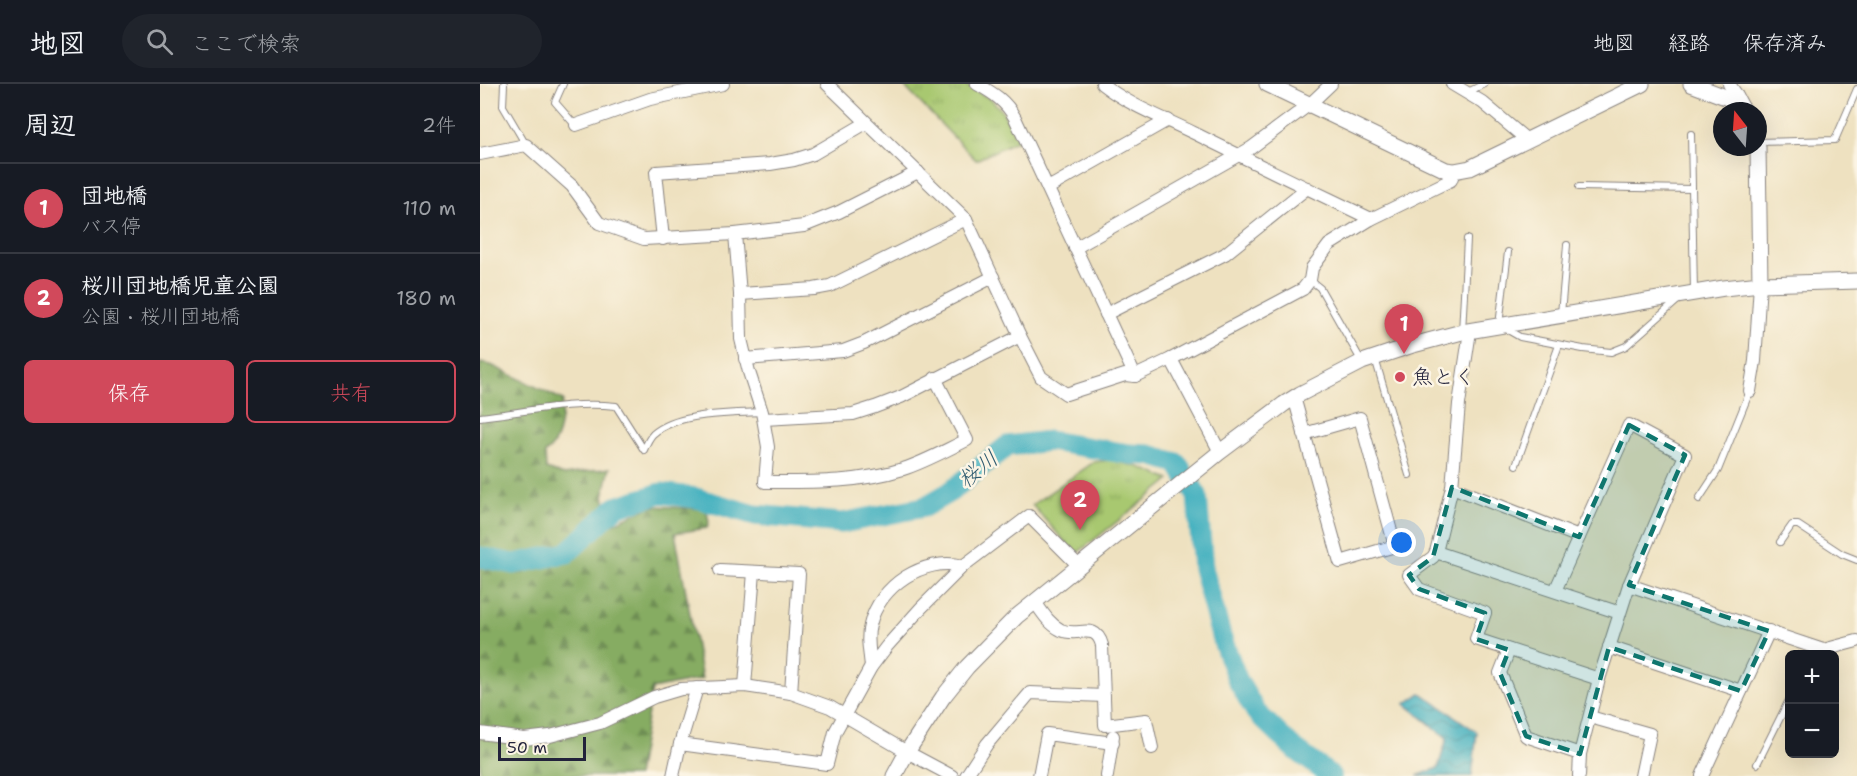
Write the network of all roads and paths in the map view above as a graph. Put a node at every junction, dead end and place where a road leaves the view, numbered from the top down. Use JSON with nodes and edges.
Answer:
{"nodes":[{"id":1,"x":504,"y":84,"type":"edge"},
{"id":2,"x":563,"y":84,"type":"edge"},
{"id":3,"x":723,"y":84,"type":"edge"},
{"id":4,"x":827,"y":84,"type":"edge"},
{"id":5,"x":977,"y":84,"type":"edge"},
{"id":6,"x":1102,"y":84,"type":"edge"},
{"id":7,"x":1267,"y":84,"type":"edge"},
{"id":8,"x":1331,"y":84,"type":"edge"},
{"id":9,"x":1452,"y":84,"type":"edge"},
{"id":10,"x":1484,"y":84,"type":"edge"},
{"id":11,"x":1642,"y":84,"type":"edge"},
{"id":12,"x":1691,"y":84,"type":"edge"},
{"id":13,"x":1729,"y":84,"type":"edge"},
{"id":14,"x":1857,"y":89,"type":"edge"},
{"id":15,"x":1468,"y":92,"type":"junction"},
{"id":16,"x":1733,"y":102,"type":"edge"},
{"id":17,"x":1740,"y":102,"type":"edge"},
{"id":18,"x":1310,"y":104,"type":"junction"},
{"id":19,"x":1168,"y":120,"type":"junction"},
{"id":20,"x":866,"y":123,"type":"junction"},
{"id":21,"x":576,"y":125,"type":"joint"},
{"id":22,"x":1691,"y":134,"type":"dead end"},
{"id":23,"x":1527,"y":140,"type":"junction"},
{"id":24,"x":1767,"y":142,"type":"edge"},
{"id":25,"x":526,"y":145,"type":"junction"},
{"id":26,"x":480,"y":154,"type":"edge"},
{"id":27,"x":1239,"y":155,"type":"junction"},
{"id":28,"x":1758,"y":156,"type":"edge"},
{"id":29,"x":1454,"y":171,"type":"junction"},
{"id":30,"x":918,"y":172,"type":"junction"},
{"id":31,"x":1579,"y":187,"type":"dead end"},
{"id":32,"x":1048,"y":188,"type":"junction"},
{"id":33,"x":1307,"y":188,"type":"junction"},
{"id":34,"x":1692,"y":189,"type":"junction"},
{"id":35,"x":966,"y":219,"type":"junction"},
{"id":36,"x":1371,"y":219,"type":"junction"},
{"id":37,"x":735,"y":234,"type":"junction"},
{"id":38,"x":663,"y":239,"type":"junction"},
{"id":39,"x":1467,"y":239,"type":"dead end"},
{"id":40,"x":1567,"y":245,"type":"dead end"},
{"id":41,"x":1075,"y":248,"type":"junction"},
{"id":42,"x":1508,"y":252,"type":"dead end"},
{"id":43,"x":993,"y":277,"type":"junction"},
{"id":44,"x":1310,"y":280,"type":"junction"},
{"id":45,"x":1857,"y":281,"type":"edge"},
{"id":46,"x":1760,"y":284,"type":"junction"},
{"id":47,"x":740,"y":294,"type":"junction"},
{"id":48,"x":1690,"y":294,"type":"junction"},
{"id":49,"x":1106,"y":314,"type":"junction"},
{"id":50,"x":1561,"y":315,"type":"junction"},
{"id":51,"x":1499,"y":325,"type":"junction"},
{"id":52,"x":1466,"y":331,"type":"junction"},
{"id":53,"x":1020,"y":336,"type":"junction"},
{"id":54,"x":1559,"y":345,"type":"junction"},
{"id":55,"x":745,"y":359,"type":"junction"},
{"id":56,"x":1171,"y":359,"type":"junction"},
{"id":57,"x":1369,"y":360,"type":"junction"},
{"id":58,"x":1135,"y":376,"type":"junction"},
{"id":59,"x":935,"y":378,"type":"junction"},
{"id":60,"x":1750,"y":391,"type":"joint"},
{"id":61,"x":1294,"y":397,"type":"junction"},
{"id":62,"x":763,"y":416,"type":"junction"},
{"id":63,"x":480,"y":417,"type":"edge"},
{"id":64,"x":1304,"y":434,"type":"junction"},
{"id":65,"x":1220,"y":452,"type":"junction"},
{"id":66,"x":1516,"y":465,"type":"dead end"},
{"id":67,"x":1409,"y":475,"type":"dead end"},
{"id":68,"x":1452,"y":487,"type":"junction"},
{"id":69,"x":1698,"y":499,"type":"dead end"},
{"id":70,"x":1579,"y":537,"type":"junction"},
{"id":71,"x":1780,"y":542,"type":"dead end"},
{"id":72,"x":1437,"y":552,"type":"junction"},
{"id":73,"x":1857,"y":560,"type":"edge"},
{"id":74,"x":1078,"y":565,"type":"junction"},
{"id":75,"x":963,"y":566,"type":"junction"},
{"id":76,"x":720,"y":570,"type":"dead end"},
{"id":77,"x":754,"y":572,"type":"junction"},
{"id":78,"x":1629,"y":585,"type":"junction"},
{"id":79,"x":1555,"y":591,"type":"junction"},
{"id":80,"x":1035,"y":602,"type":"junction"},
{"id":81,"x":1620,"y":614,"type":"junction"},
{"id":82,"x":1769,"y":631,"type":"junction"},
{"id":83,"x":1857,"y":641,"type":"edge"},
{"id":84,"x":1609,"y":647,"type":"junction"},
{"id":85,"x":1509,"y":650,"type":"junction"},
{"id":86,"x":1810,"y":650,"type":"edge"},
{"id":87,"x":1823,"y":650,"type":"edge"},
{"id":88,"x":871,"y":667,"type":"junction"},
{"id":89,"x":1599,"y":679,"type":"junction"},
{"id":90,"x":745,"y":686,"type":"junction"},
{"id":91,"x":697,"y":688,"type":"junction"},
{"id":92,"x":1742,"y":691,"type":"junction"},
{"id":93,"x":791,"y":693,"type":"junction"},
{"id":94,"x":1104,"y":696,"type":"junction"},
{"id":95,"x":1787,"y":704,"type":"edge"},
{"id":96,"x":844,"y":716,"type":"junction"},
{"id":97,"x":1590,"y":717,"type":"junction"},
{"id":98,"x":1114,"y":724,"type":"junction"},
{"id":99,"x":480,"y":733,"type":"edge"},
{"id":100,"x":1113,"y":743,"type":"junction"},
{"id":101,"x":680,"y":744,"type":"junction"},
{"id":102,"x":1152,"y":748,"type":"dead end"},
{"id":103,"x":907,"y":752,"type":"junction"},
{"id":104,"x":1580,"y":754,"type":"junction"},
{"id":105,"x":1757,"y":764,"type":"dead end"},
{"id":106,"x":673,"y":776,"type":"edge"},
{"id":107,"x":894,"y":776,"type":"edge"},
{"id":108,"x":952,"y":776,"type":"edge"},
{"id":109,"x":966,"y":776,"type":"edge"},
{"id":110,"x":1039,"y":776,"type":"edge"},
{"id":111,"x":1107,"y":776,"type":"edge"},
{"id":112,"x":1578,"y":776,"type":"edge"},
{"id":113,"x":1641,"y":776,"type":"edge"},
{"id":114,"x":1702,"y":776,"type":"edge"}],
"edges":[{"from":1,"to":25,"type":"lane"},
{"from":2,"to":21,"type":"lane"},
{"from":3,"to":21,"type":"street"},
{"from":4,"to":20,"type":"street"},
{"from":5,"to":32,"type":"street"},
{"from":6,"to":19,"type":"street"},
{"from":7,"to":18,"type":"street"},
{"from":8,"to":18,"type":"street"},
{"from":9,"to":15,"type":"street"},
{"from":10,"to":15,"type":"lane"},
{"from":11,"to":23,"type":"street"},
{"from":12,"to":16,"type":"street"},
{"from":13,"to":17,"type":"street"},
{"from":14,"to":24,"type":"lane"},
{"from":15,"to":23,"type":"street"},
{"from":18,"to":27,"type":"street"},
{"from":18,"to":29,"type":"street"},
{"from":19,"to":27,"type":"street"},
{"from":19,"to":32,"type":"street"},
{"from":20,"to":30,"type":"street"},
{"from":20,"to":38,"type":"street"},
{"from":22,"to":34,"type":"lane"},
{"from":23,"to":29,"type":"street"},
{"from":25,"to":26,"type":"street"},
{"from":25,"to":38,"type":"street"},
{"from":27,"to":33,"type":"street"},
{"from":27,"to":41,"type":"street"},
{"from":28,"to":46,"type":"street"},
{"from":29,"to":36,"type":"street"},
{"from":30,"to":35,"type":"street"},
{"from":30,"to":37,"type":"street"},
{"from":31,"to":34,"type":"lane"},
{"from":32,"to":41,"type":"street"},
{"from":33,"to":36,"type":"street"},
{"from":33,"to":49,"type":"street"},
{"from":34,"to":48,"type":"lane"},
{"from":35,"to":43,"type":"street"},
{"from":35,"to":47,"type":"street"},
{"from":36,"to":44,"type":"street"},
{"from":37,"to":38,"type":"street"},
{"from":37,"to":47,"type":"street"},
{"from":39,"to":52,"type":"lane"},
{"from":40,"to":50,"type":"lane"},
{"from":41,"to":49,"type":"street"},
{"from":42,"to":51,"type":"lane"},
{"from":43,"to":53,"type":"street"},
{"from":43,"to":55,"type":"street"},
{"from":44,"to":56,"type":"street"},
{"from":44,"to":57,"type":"lane"},
{"from":45,"to":46,"type":"street"},
{"from":46,"to":48,"type":"street"},
{"from":46,"to":60,"type":"street"},
{"from":47,"to":55,"type":"street"},
{"from":48,"to":50,"type":"street"},
{"from":48,"to":54,"type":"lane"},
{"from":49,"to":58,"type":"street"},
{"from":50,"to":51,"type":"street"},
{"from":51,"to":52,"type":"street"},
{"from":51,"to":54,"type":"lane"},
{"from":52,"to":57,"type":"street"},
{"from":52,"to":68,"type":"street"},
{"from":53,"to":58,"type":"street"},
{"from":53,"to":59,"type":"street"},
{"from":54,"to":66,"type":"lane"},
{"from":55,"to":62,"type":"street"},
{"from":56,"to":58,"type":"street"},
{"from":56,"to":65,"type":"street"},
{"from":57,"to":61,"type":"street"},
{"from":57,"to":67,"type":"lane"},
{"from":59,"to":62,"type":"street"},
{"from":59,"to":62,"type":"street"},
{"from":60,"to":69,"type":"lane"},
{"from":61,"to":64,"type":"street"},
{"from":61,"to":65,"type":"street"},
{"from":62,"to":63,"type":"lane"},
{"from":64,"to":64,"type":"street"},
{"from":65,"to":74,"type":"street"},
{"from":68,"to":70,"type":"street"},
{"from":68,"to":72,"type":"street"},
{"from":70,"to":78,"type":"street"},
{"from":70,"to":79,"type":"street"},
{"from":71,"to":73,"type":"lane"},
{"from":72,"to":79,"type":"street"},
{"from":72,"to":85,"type":"street"},
{"from":74,"to":75,"type":"street"},
{"from":74,"to":80,"type":"street"},
{"from":75,"to":88,"type":"street"},
{"from":75,"to":88,"type":"street"},
{"from":76,"to":77,"type":"street"},
{"from":77,"to":90,"type":"street"},
{"from":77,"to":93,"type":"street"},
{"from":78,"to":81,"type":"street"},
{"from":78,"to":82,"type":"street"},
{"from":79,"to":81,"type":"street"},
{"from":80,"to":94,"type":"street"},
{"from":80,"to":103,"type":"street"},
{"from":81,"to":84,"type":"street"},
{"from":82,"to":86,"type":"street"},
{"from":82,"to":92,"type":"street"},
{"from":83,"to":87,"type":"street"},
{"from":84,"to":89,"type":"street"},
{"from":84,"to":92,"type":"street"},
{"from":85,"to":89,"type":"street"},
{"from":85,"to":104,"type":"street"},
{"from":88,"to":96,"type":"street"},
{"from":89,"to":97,"type":"street"},
{"from":90,"to":91,"type":"street"},
{"from":90,"to":93,"type":"street"},
{"from":91,"to":99,"type":"street"},
{"from":91,"to":101,"type":"street"},
{"from":92,"to":114,"type":"street"},
{"from":93,"to":96,"type":"street"},
{"from":94,"to":98,"type":"street"},
{"from":94,"to":109,"type":"street"},
{"from":95,"to":105,"type":"lane"},
{"from":96,"to":101,"type":"street"},
{"from":96,"to":103,"type":"street"},
{"from":97,"to":104,"type":"street"},
{"from":97,"to":113,"type":"street"},
{"from":98,"to":100,"type":"street"},
{"from":98,"to":102,"type":"street"},
{"from":100,"to":110,"type":"street"},
{"from":100,"to":111,"type":"street"},
{"from":101,"to":106,"type":"street"},
{"from":103,"to":107,"type":"street"},
{"from":103,"to":108,"type":"street"},
{"from":104,"to":112,"type":"street"}]}
